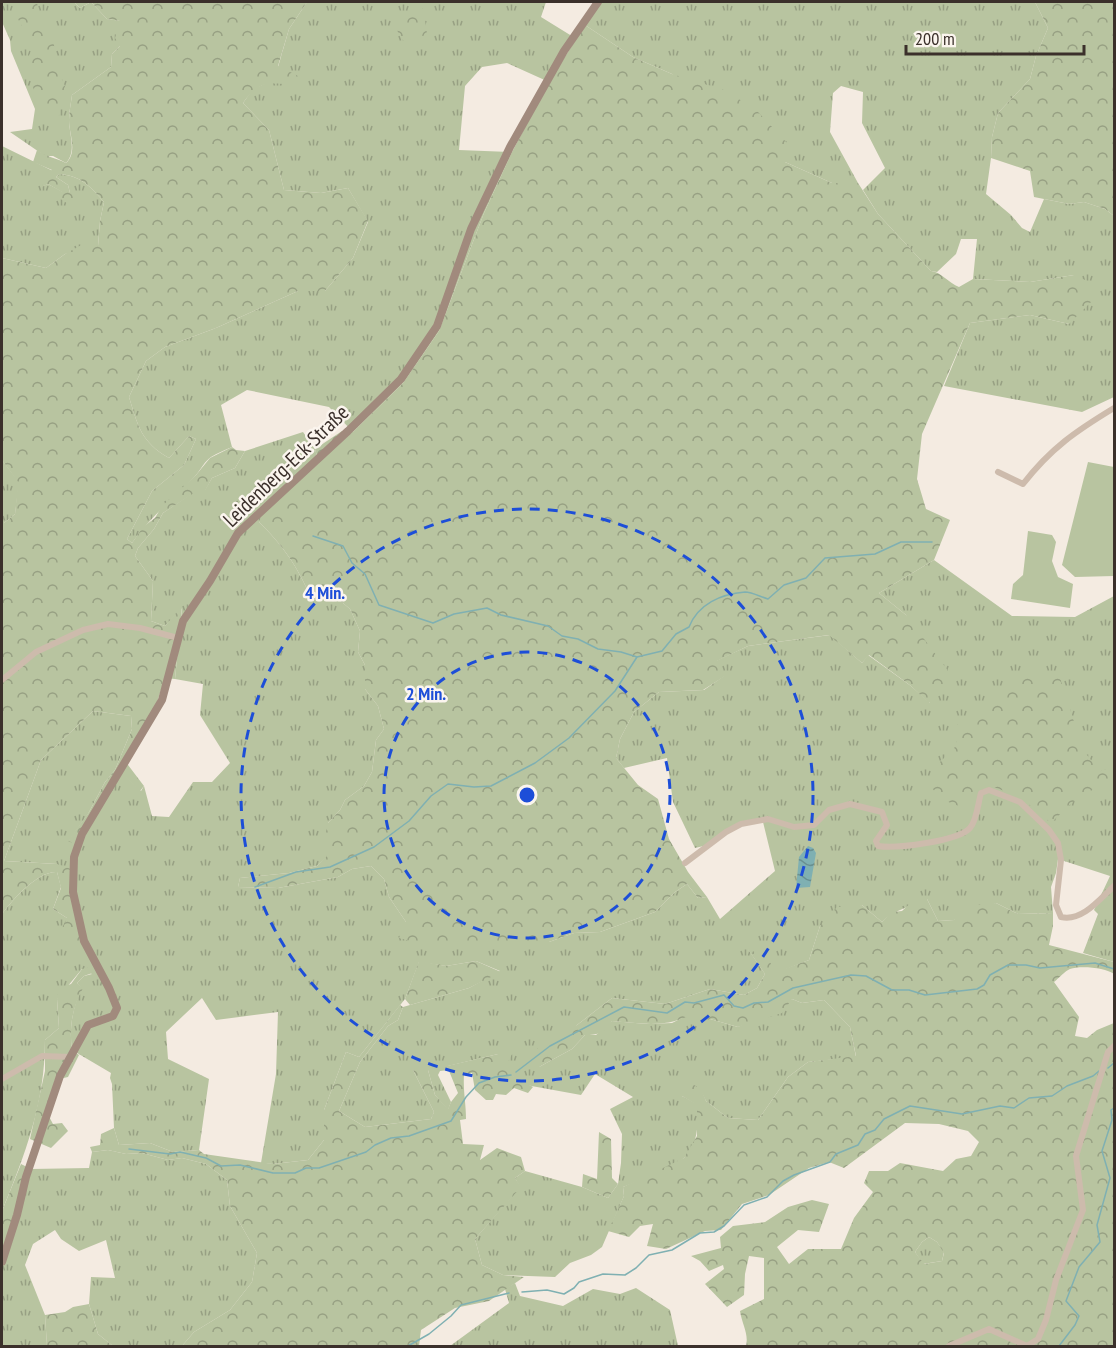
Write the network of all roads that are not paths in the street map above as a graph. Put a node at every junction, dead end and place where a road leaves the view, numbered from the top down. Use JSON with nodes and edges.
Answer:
{"nodes":[{"id":1,"x":598,"y":2,"type":"edge"},
{"id":2,"x":1114,"y":408,"type":"edge"},
{"id":3,"x":998,"y":472,"type":"dead end"},
{"id":4,"x":178,"y":638,"type":"junction"},
{"id":5,"x":2,"y":681,"type":"edge"},
{"id":6,"x":685,"y":863,"type":"dead end"},
{"id":7,"x":1114,"y":886,"type":"edge"},
{"id":8,"x":1114,"y":1046,"type":"edge"},
{"id":9,"x":71,"y":1057,"type":"junction"},
{"id":10,"x":2,"y":1079,"type":"edge"},
{"id":11,"x":2,"y":1262,"type":"edge"},
{"id":12,"x":949,"y":1347,"type":"edge"}],
"edges":[{"from":1,"to":4,"type":"street","name":"Leidenberg-Eck-Straße"},
{"from":2,"to":3,"type":"street"},
{"from":4,"to":5,"type":"street"},
{"from":4,"to":9,"type":"street","name":"Leidenberg-Eck-Straße"},
{"from":6,"to":7,"type":"street"},
{"from":8,"to":12,"type":"street"},
{"from":9,"to":10,"type":"street"},
{"from":9,"to":11,"type":"street","name":"Leidenberg-Eck-Straße"}]}
